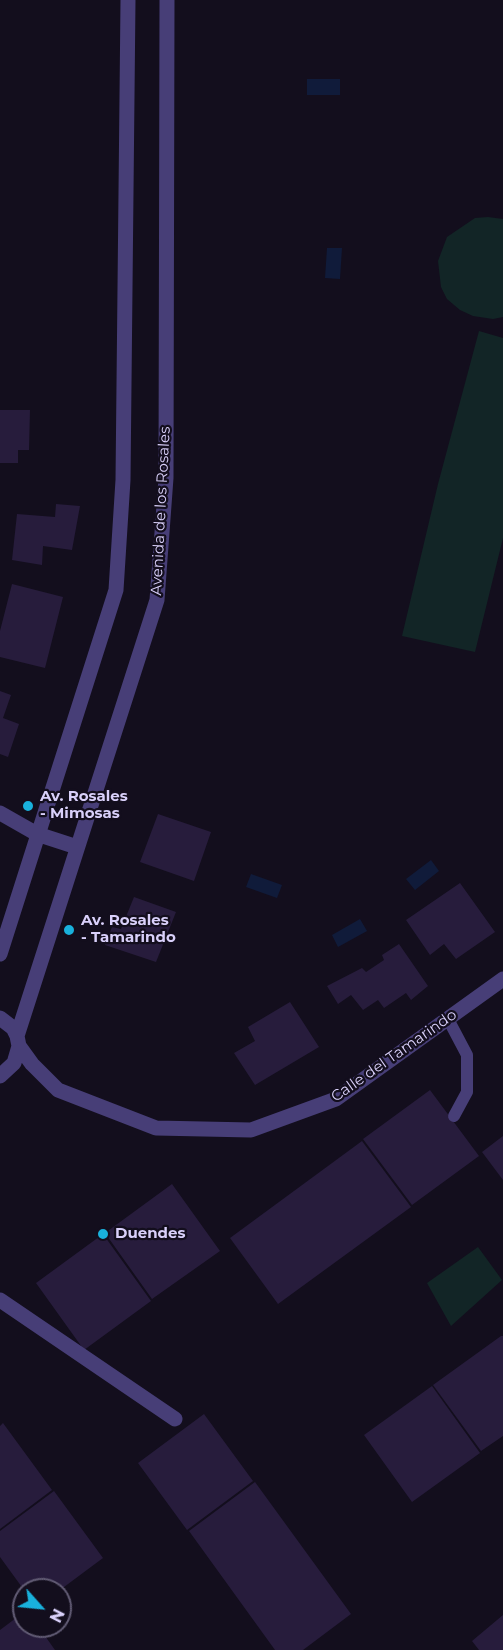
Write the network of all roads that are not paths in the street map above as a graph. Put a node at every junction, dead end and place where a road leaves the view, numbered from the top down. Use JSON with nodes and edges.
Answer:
{"nodes":[{"id":1,"x":128,"y":0,"type":"edge"},
{"id":2,"x":167,"y":0,"type":"edge"},
{"id":3,"x":0,"y":813,"type":"edge"},
{"id":4,"x":37,"y":834,"type":"junction"},
{"id":5,"x":77,"y":847,"type":"junction"},
{"id":6,"x":0,"y":954,"type":"edge"},
{"id":7,"x":503,"y":979,"type":"edge"},
{"id":8,"x":0,"y":1018,"type":"edge"},
{"id":9,"x":448,"y":1019,"type":"junction"},
{"id":10,"x":18,"y":1041,"type":"junction"},
{"id":11,"x":0,"y":1076,"type":"edge"},
{"id":12,"x":454,"y":1116,"type":"dead end"},
{"id":13,"x":0,"y":1300,"type":"edge"},
{"id":14,"x":175,"y":1419,"type":"dead end"}],
"edges":[{"from":1,"to":4,"type":"street"},
{"from":2,"to":5,"type":"street","name":"Avenida de los Rosales"},
{"from":3,"to":4,"type":"street"},
{"from":4,"to":5,"type":"street"},
{"from":4,"to":6,"type":"street"},
{"from":5,"to":10,"type":"street","name":"Avenida de los Rosales"},
{"from":7,"to":9,"type":"street","name":"Calle del Tamarindo"},
{"from":8,"to":10,"type":"street","name":"Calle del Tamarindo"},
{"from":9,"to":10,"type":"street","name":"Calle del Tamarindo"},
{"from":9,"to":12,"type":"lane"},
{"from":10,"to":11,"type":"street","name":"Avenida de los Rosales"},
{"from":13,"to":14,"type":"street"}]}
